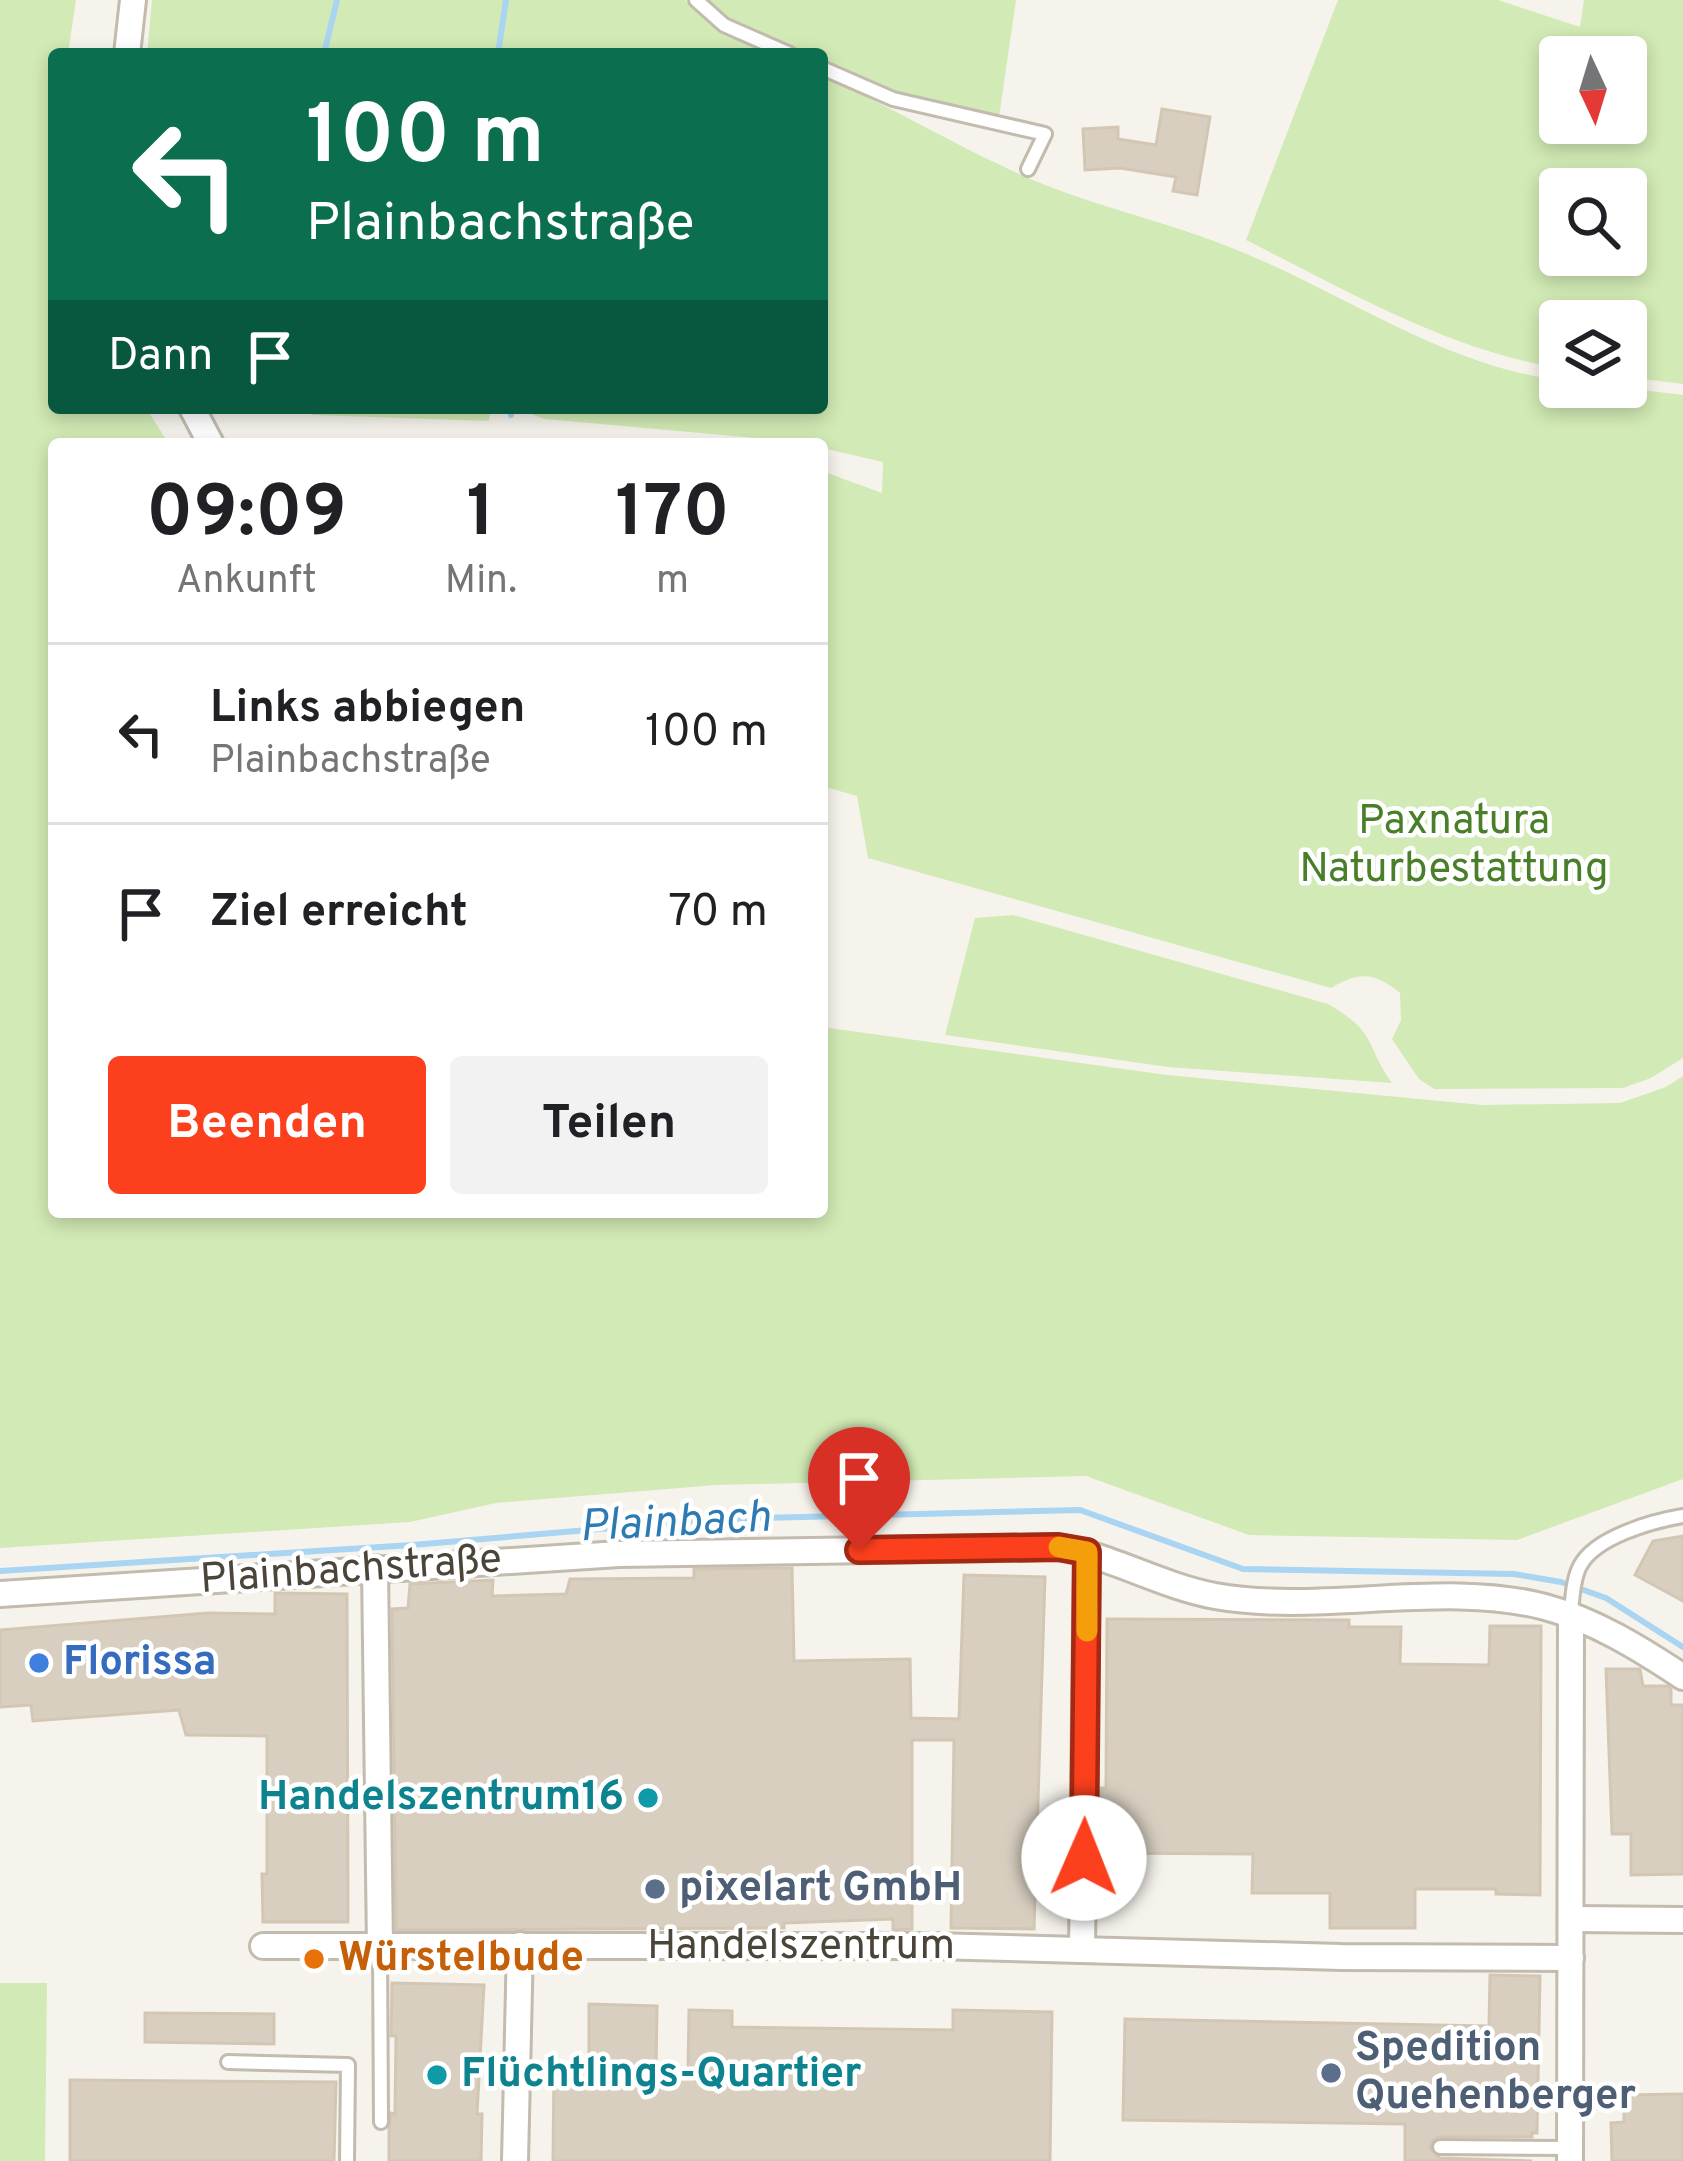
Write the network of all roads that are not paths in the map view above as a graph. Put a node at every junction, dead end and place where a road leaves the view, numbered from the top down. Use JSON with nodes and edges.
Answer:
{"nodes":[{"id":1,"x":133,"y":0,"type":"edge"},
{"id":2,"x":696,"y":0,"type":"edge"},
{"id":3,"x":128,"y":48,"type":"edge"},
{"id":4,"x":776,"y":48,"type":"edge"},
{"id":5,"x":828,"y":71,"type":"edge"},
{"id":6,"x":1028,"y":169,"type":"dead end"},
{"id":7,"x":1683,"y":1516,"type":"edge"},
{"id":8,"x":1087,"y":1552,"type":"junction"},
{"id":9,"x":374,"y":1568,"type":"junction"},
{"id":10,"x":0,"y":1594,"type":"edge"},
{"id":11,"x":1572,"y":1610,"type":"junction"},
{"id":12,"x":1683,"y":1677,"type":"edge"},
{"id":13,"x":1571,"y":1919,"type":"junction"},
{"id":14,"x":1683,"y":1920,"type":"edge"},
{"id":15,"x":520,"y":1945,"type":"junction"},
{"id":16,"x":263,"y":1946,"type":"dead end"},
{"id":17,"x":380,"y":1948,"type":"junction"},
{"id":18,"x":1082,"y":1950,"type":"junction"},
{"id":19,"x":1570,"y":1958,"type":"junction"},
{"id":20,"x":228,"y":2062,"type":"dead end"},
{"id":21,"x":381,"y":2122,"type":"dead end"},
{"id":22,"x":1440,"y":2147,"type":"dead end"},
{"id":23,"x":1570,"y":2155,"type":"edge"},
{"id":24,"x":347,"y":2161,"type":"edge"},
{"id":25,"x":515,"y":2161,"type":"edge"}],
"edges":[{"from":1,"to":3,"type":"street"},
{"from":2,"to":4,"type":"lane"},
{"from":5,"to":6,"type":"lane"},
{"from":7,"to":11,"type":"lane"},
{"from":8,"to":9,"type":"street","name":"Plainbachstraße"},
{"from":8,"to":11,"type":"street","name":"Plainbachstraße"},
{"from":8,"to":18,"type":"street"},
{"from":9,"to":10,"type":"street","name":"Plainbachstraße"},
{"from":9,"to":17,"type":"street"},
{"from":11,"to":12,"type":"street","name":"Plainbachstraße"},
{"from":11,"to":13,"type":"street"},
{"from":13,"to":14,"type":"street"},
{"from":13,"to":19,"type":"street"},
{"from":15,"to":17,"type":"street","name":"Handelszentrum"},
{"from":15,"to":18,"type":"street","name":"Handelszentrum"},
{"from":15,"to":25,"type":"street"},
{"from":16,"to":17,"type":"street","name":"Handelszentrum"},
{"from":17,"to":21,"type":"lane"},
{"from":18,"to":19,"type":"street","name":"Handelszentrum"},
{"from":19,"to":23,"type":"street"},
{"from":20,"to":24,"type":"lane"},
{"from":22,"to":23,"type":"lane"}]}
